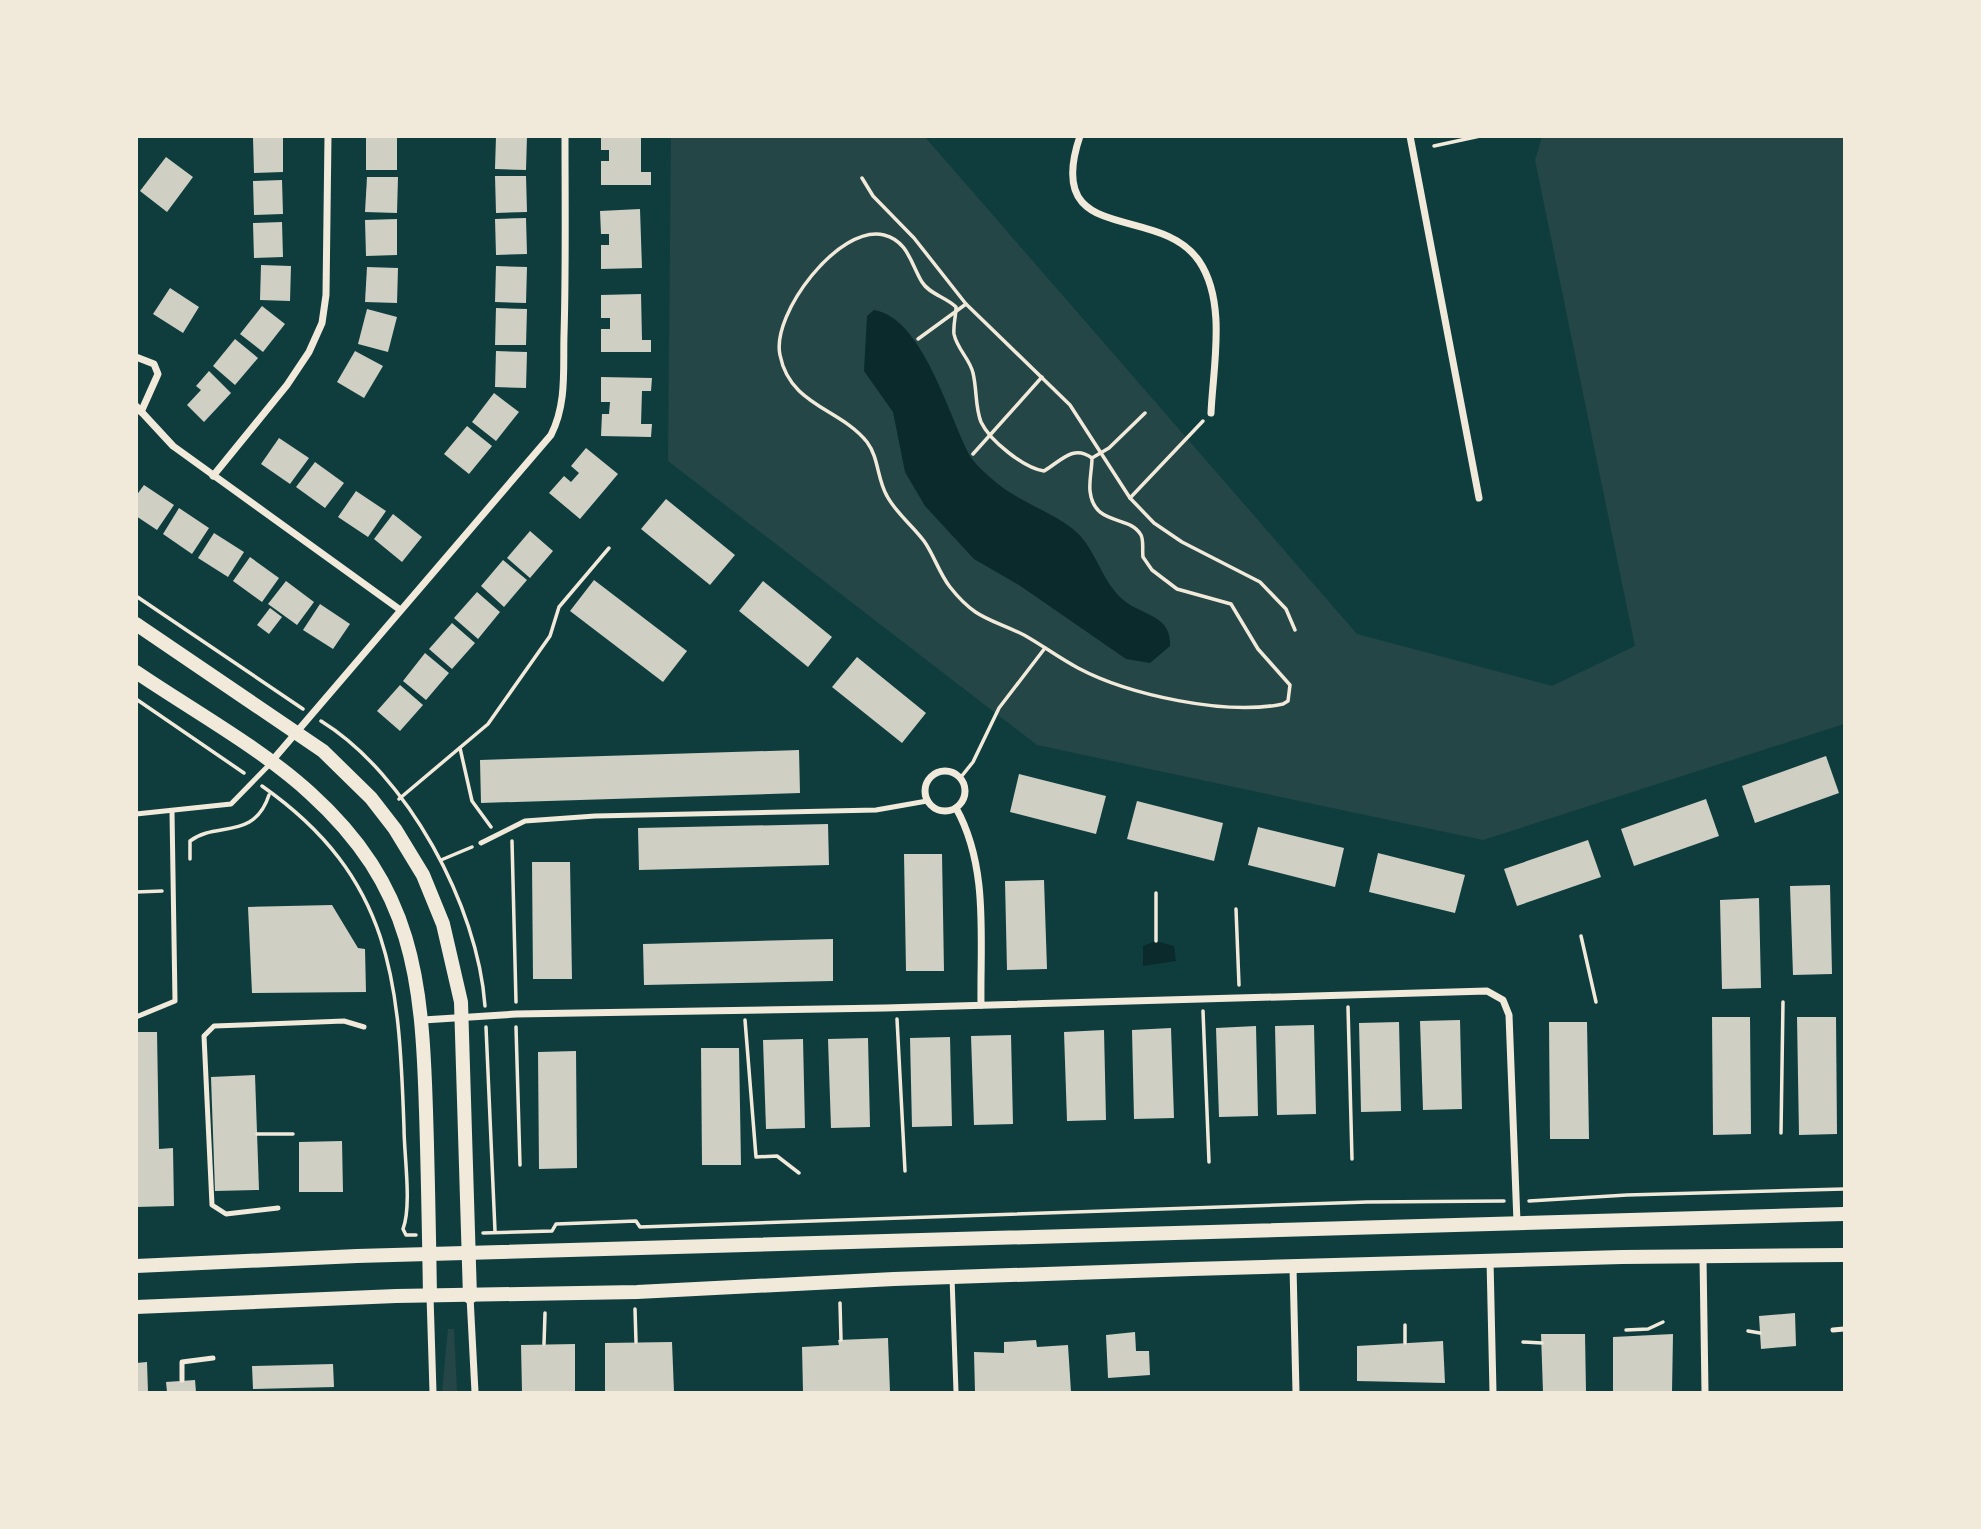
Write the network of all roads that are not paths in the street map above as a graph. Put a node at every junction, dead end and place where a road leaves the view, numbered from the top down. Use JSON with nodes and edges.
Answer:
{"nodes":[{"id":1,"x":328,"y":136,"type":"edge"},
{"id":2,"x":565,"y":136,"type":"edge"},
{"id":3,"x":1080,"y":136,"type":"edge"},
{"id":4,"x":1410,"y":136,"type":"edge"},
{"id":5,"x":136,"y":356,"type":"edge"},
{"id":6,"x":139,"y":409,"type":"edge"},
{"id":7,"x":1211,"y":413,"type":"road end"},
{"id":8,"x":213,"y":476,"type":"junction"},
{"id":9,"x":1479,"y":498,"type":"dead end"},
{"id":10,"x":399,"y":609,"type":"junction"},
{"id":11,"x":136,"y":624,"type":"edge"},
{"id":12,"x":136,"y":672,"type":"edge"},
{"id":13,"x":297,"y":732,"type":"junction"},
{"id":14,"x":271,"y":763,"type":"junction"},
{"id":15,"x":927,"y":801,"type":"junction"},
{"id":16,"x":956,"y":808,"type":"junction"},
{"id":17,"x":172,"y":813,"type":"junction"},
{"id":18,"x":136,"y":814,"type":"edge"},
{"id":19,"x":481,"y":844,"type":"road end"},
{"id":20,"x":981,"y":1005,"type":"junction"},
{"id":21,"x":136,"y":1017,"type":"edge"},
{"id":22,"x":463,"y":1017,"type":"junction"},
{"id":23,"x":423,"y":1020,"type":"junction"},
{"id":24,"x":364,"y":1027,"type":"dead end"},
{"id":25,"x":278,"y":1208,"type":"dead end"},
{"id":26,"x":1844,"y":1214,"type":"edge"},
{"id":27,"x":1517,"y":1222,"type":"junction"},
{"id":28,"x":469,"y":1253,"type":"junction"},
{"id":29,"x":429,"y":1254,"type":"junction"},
{"id":30,"x":1844,"y":1255,"type":"edge"},
{"id":31,"x":1703,"y":1256,"type":"junction"},
{"id":32,"x":1490,"y":1260,"type":"junction"},
{"id":33,"x":136,"y":1266,"type":"edge"},
{"id":34,"x":1293,"y":1267,"type":"junction"},
{"id":35,"x":952,"y":1277,"type":"junction"},
{"id":36,"x":430,"y":1296,"type":"junction"},
{"id":37,"x":470,"y":1297,"type":"junction"},
{"id":38,"x":136,"y":1307,"type":"edge"},
{"id":39,"x":1844,"y":1329,"type":"edge"},
{"id":40,"x":1833,"y":1330,"type":"dead end"},
{"id":41,"x":213,"y":1358,"type":"dead end"},
{"id":42,"x":182,"y":1380,"type":"dead end"},
{"id":43,"x":433,"y":1392,"type":"edge"},
{"id":44,"x":475,"y":1392,"type":"edge"},
{"id":45,"x":956,"y":1392,"type":"edge"},
{"id":46,"x":1296,"y":1392,"type":"edge"},
{"id":47,"x":1493,"y":1392,"type":"edge"},
{"id":48,"x":1705,"y":1392,"type":"edge"}],
"edges":[{"from":1,"to":8,"type":"street"},
{"from":2,"to":10,"type":"street"},
{"from":3,"to":7,"type":"street"},
{"from":4,"to":9,"type":"street"},
{"from":5,"to":6,"type":"street"},
{"from":6,"to":8,"type":"street"},
{"from":8,"to":10,"type":"street"},
{"from":10,"to":13,"type":"street"},
{"from":11,"to":13,"type":"main road"},
{"from":12,"to":14,"type":"main road"},
{"from":13,"to":14,"type":"street"},
{"from":13,"to":22,"type":"main road"},
{"from":14,"to":17,"type":"lane"},
{"from":14,"to":23,"type":"main road"},
{"from":15,"to":16,"type":"street"},
{"from":15,"to":16,"type":"street"},
{"from":15,"to":19,"type":"lane"},
{"from":16,"to":20,"type":"street"},
{"from":17,"to":18,"type":"lane"},
{"from":17,"to":21,"type":"lane"},
{"from":20,"to":22,"type":"street"},
{"from":20,"to":27,"type":"street"},
{"from":22,"to":23,"type":"street"},
{"from":22,"to":28,"type":"main road"},
{"from":23,"to":29,"type":"main road"},
{"from":24,"to":25,"type":"lane"},
{"from":26,"to":27,"type":"main road"},
{"from":27,"to":28,"type":"main road"},
{"from":28,"to":29,"type":"main road"},
{"from":28,"to":37,"type":"main road"},
{"from":29,"to":33,"type":"main road"},
{"from":29,"to":36,"type":"main road"},
{"from":30,"to":31,"type":"main road"},
{"from":31,"to":32,"type":"main road"},
{"from":31,"to":48,"type":"street"},
{"from":32,"to":34,"type":"main road"},
{"from":32,"to":47,"type":"street"},
{"from":34,"to":35,"type":"main road"},
{"from":34,"to":46,"type":"street"},
{"from":35,"to":37,"type":"main road"},
{"from":35,"to":45,"type":"lane"},
{"from":36,"to":37,"type":"main road"},
{"from":36,"to":38,"type":"main road"},
{"from":36,"to":43,"type":"street"},
{"from":37,"to":44,"type":"street"},
{"from":39,"to":40,"type":"lane"},
{"from":41,"to":42,"type":"lane"}]}
